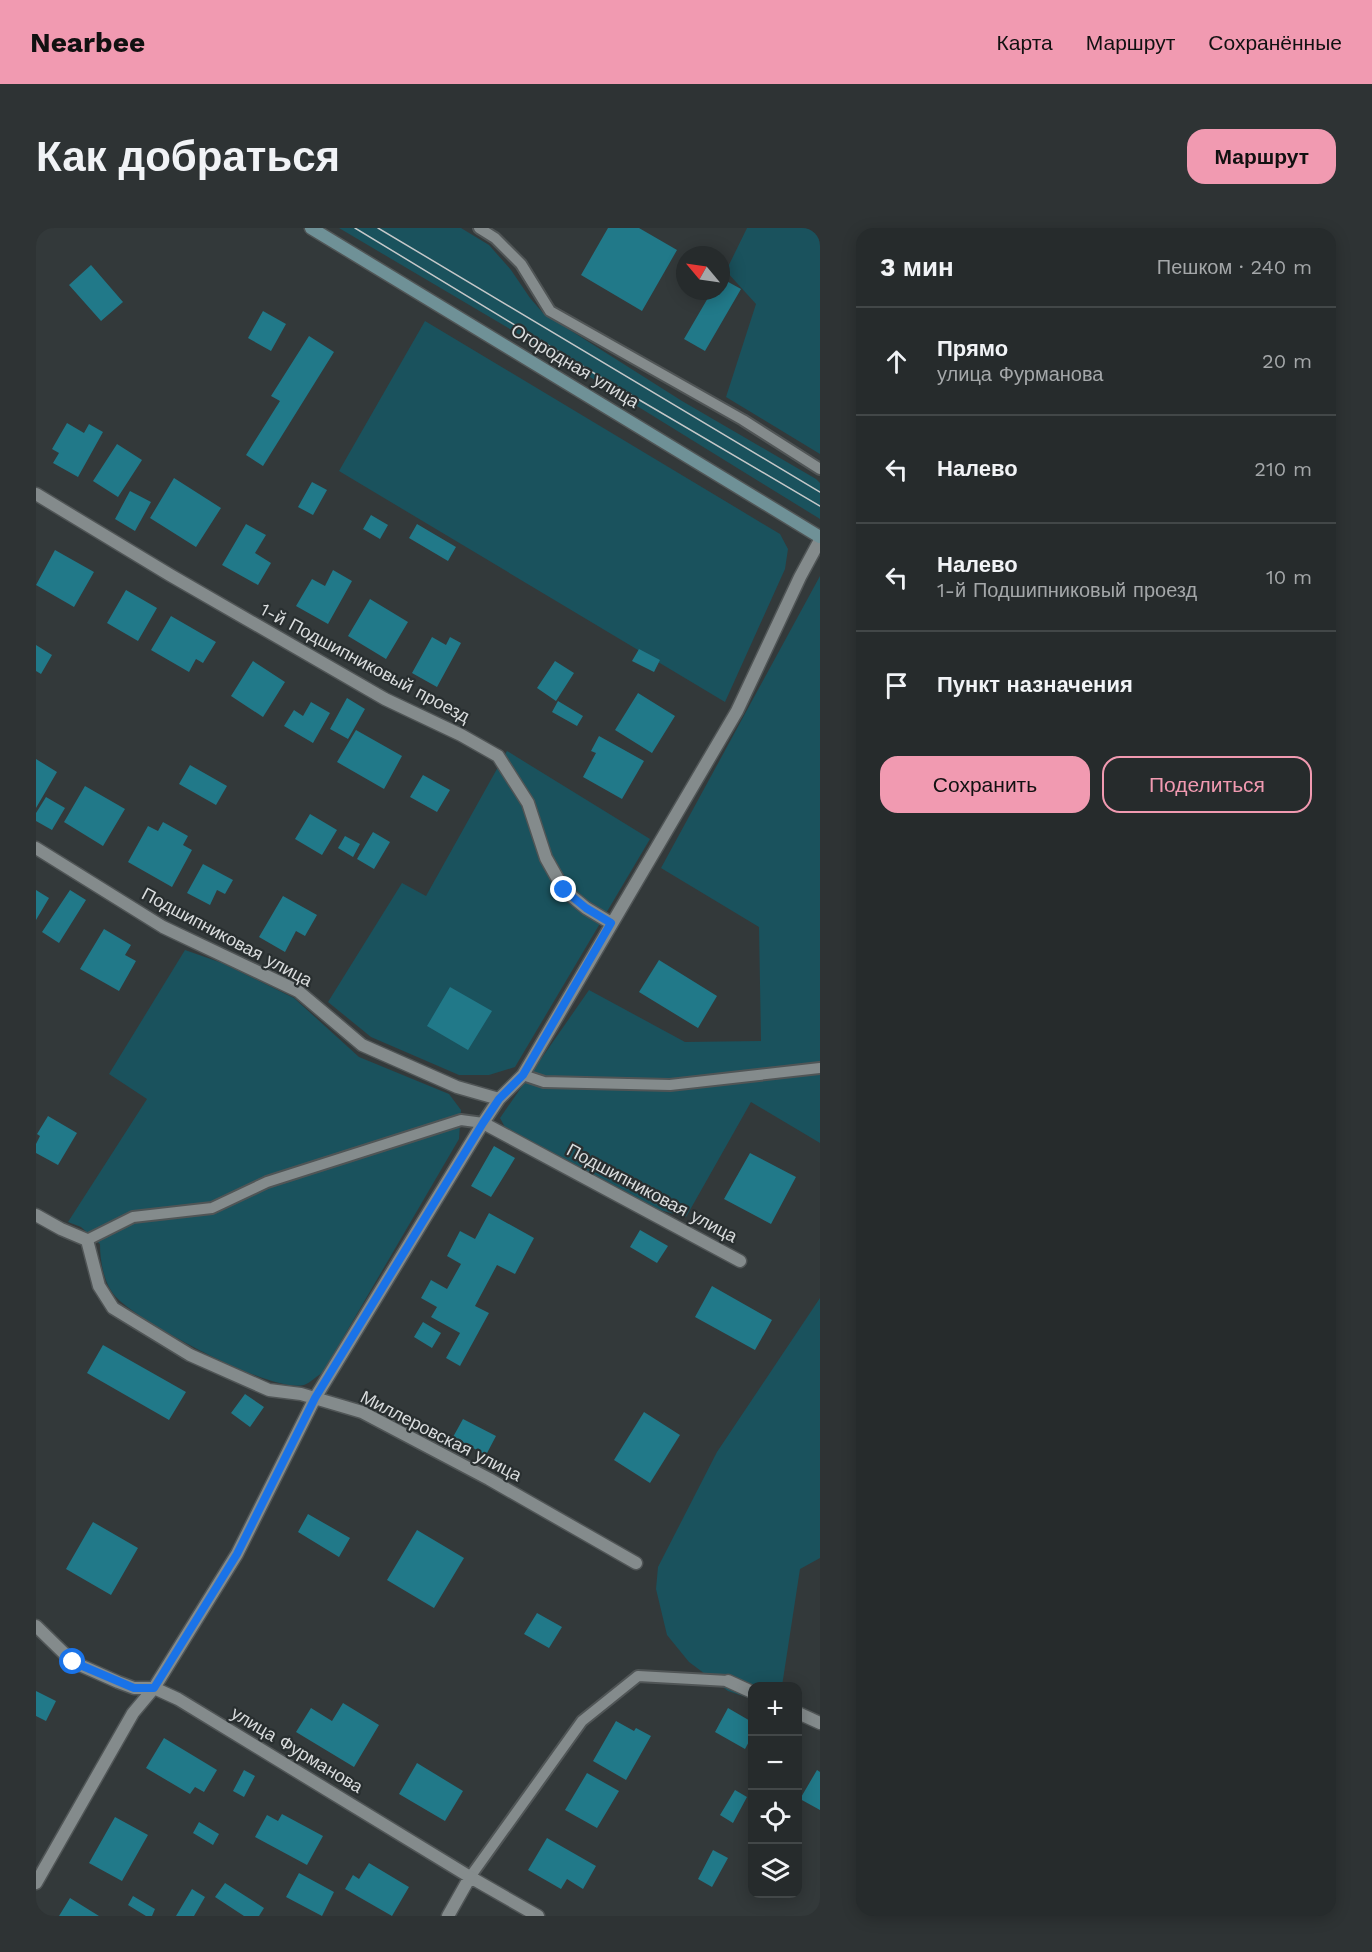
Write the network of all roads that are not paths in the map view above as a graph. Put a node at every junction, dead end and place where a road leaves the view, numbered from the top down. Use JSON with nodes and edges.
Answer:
{"nodes":[{"id":1,"x":311,"y":228,"type":"edge"},
{"id":2,"x":479,"y":228,"type":"edge"},
{"id":3,"x":820,"y":469,"type":"edge"},
{"id":4,"x":36,"y":494,"type":"edge"},
{"id":5,"x":820,"y":538,"type":"edge"},
{"id":6,"x":36,"y":848,"type":"edge"},
{"id":7,"x":611,"y":923,"type":"junction"},
{"id":8,"x":820,"y":1068,"type":"edge"},
{"id":9,"x":523,"y":1075,"type":"junction"},
{"id":10,"x":499,"y":1099,"type":"junction"},
{"id":11,"x":483,"y":1123,"type":"junction"},
{"id":12,"x":36,"y":1215,"type":"edge"},
{"id":13,"x":87,"y":1240,"type":"junction"},
{"id":14,"x":740,"y":1261,"type":"dead end"},
{"id":15,"x":315,"y":1398,"type":"junction"},
{"id":16,"x":636,"y":1563,"type":"dead end"},
{"id":17,"x":36,"y":1626,"type":"edge"},
{"id":18,"x":728,"y":1681,"type":"joint"},
{"id":19,"x":154,"y":1688,"type":"junction"},
{"id":20,"x":748,"y":1690,"type":"edge"},
{"id":21,"x":802,"y":1715,"type":"edge"},
{"id":22,"x":820,"y":1723,"type":"edge"},
{"id":23,"x":470,"y":1877,"type":"junction"},
{"id":24,"x":36,"y":1883,"type":"edge"},
{"id":25,"x":448,"y":1916,"type":"edge"},
{"id":26,"x":538,"y":1916,"type":"edge"}],
"edges":[{"from":1,"to":5,"type":"street","name":"Огородная улица"},
{"from":2,"to":3,"type":"lane"},
{"from":4,"to":7,"type":"street","name":"1-й Подшипниковый проезд"},
{"from":5,"to":7,"type":"street"},
{"from":6,"to":10,"type":"street","name":"Подшипниковая улица"},
{"from":7,"to":9,"type":"street"},
{"from":8,"to":9,"type":"lane"},
{"from":9,"to":10,"type":"street"},
{"from":10,"to":11,"type":"street"},
{"from":11,"to":13,"type":"lane"},
{"from":11,"to":14,"type":"street","name":"Подшипниковая улица"},
{"from":11,"to":15,"type":"street"},
{"from":12,"to":13,"type":"street"},
{"from":13,"to":15,"type":"street","name":"Миллеровская улица"},
{"from":15,"to":16,"type":"street","name":"Миллеровская улица"},
{"from":15,"to":19,"type":"street"},
{"from":17,"to":19,"type":"street","name":"улица Фурманова"},
{"from":18,"to":20,"type":"street"},
{"from":18,"to":23,"type":"lane"},
{"from":19,"to":23,"type":"street","name":"улица Фурманова"},
{"from":19,"to":24,"type":"street"},
{"from":21,"to":22,"type":"street"},
{"from":23,"to":25,"type":"street"},
{"from":23,"to":26,"type":"street","name":"улица Фурманова"}]}
